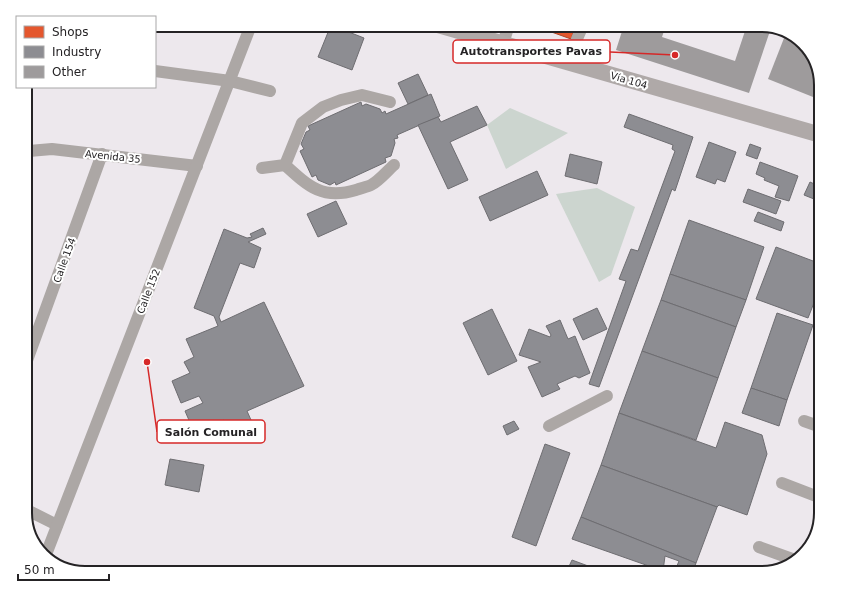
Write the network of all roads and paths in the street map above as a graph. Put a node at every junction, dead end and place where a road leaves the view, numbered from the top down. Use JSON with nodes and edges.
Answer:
{"nodes":[{"id":1,"x":248,"y":32,"type":"edge"},
{"id":2,"x":462,"y":32,"type":"edge"},
{"id":3,"x":474,"y":32,"type":"edge"},
{"id":4,"x":507,"y":32,"type":"edge"},
{"id":5,"x":580,"y":32,"type":"edge"},
{"id":6,"x":504,"y":40,"type":"junction"},
{"id":7,"x":573,"y":59,"type":"junction"},
{"id":8,"x":156,"y":71,"type":"edge"},
{"id":9,"x":230,"y":82,"type":"junction"},
{"id":10,"x":270,"y":92,"type":"dead end"},
{"id":11,"x":390,"y":102,"type":"dead end"},
{"id":12,"x":814,"y":124,"type":"edge"},
{"id":13,"x":814,"y":133,"type":"edge"},
{"id":14,"x":32,"y":151,"type":"edge"},
{"id":15,"x":102,"y":154,"type":"junction"},
{"id":16,"x":285,"y":165,"type":"junction"},
{"id":17,"x":394,"y":165,"type":"dead end"},
{"id":18,"x":197,"y":166,"type":"junction"},
{"id":19,"x":262,"y":168,"type":"dead end"},
{"id":20,"x":32,"y":347,"type":"edge"},
{"id":21,"x":607,"y":396,"type":"dead end"},
{"id":22,"x":804,"y":420,"type":"dead end"},
{"id":23,"x":814,"y":424,"type":"edge"},
{"id":24,"x":549,"y":426,"type":"dead end"},
{"id":25,"x":782,"y":483,"type":"dead end"},
{"id":26,"x":814,"y":495,"type":"edge"},
{"id":27,"x":32,"y":512,"type":"edge"},
{"id":28,"x":57,"y":525,"type":"junction"},
{"id":29,"x":759,"y":547,"type":"dead end"},
{"id":30,"x":48,"y":550,"type":"edge"},
{"id":31,"x":789,"y":558,"type":"edge"}],
"edges":[{"from":1,"to":9,"type":"street","name":"Calle 152"},
{"from":2,"to":13,"type":"main road","name":"Vía 104"},
{"from":3,"to":6,"type":"main road","name":"Vía 104"},
{"from":4,"to":6,"type":"street"},
{"from":5,"to":7,"type":"street"},
{"from":6,"to":7,"type":"main road","name":"Vía 104"},
{"from":7,"to":12,"type":"main road","name":"Vía 104"},
{"from":8,"to":9,"type":"street"},
{"from":9,"to":10,"type":"street"},
{"from":9,"to":18,"type":"street","name":"Calle 152"},
{"from":11,"to":16,"type":"street"},
{"from":14,"to":15,"type":"street","name":"Avenida 35"},
{"from":15,"to":18,"type":"street","name":"Avenida 35"},
{"from":15,"to":20,"type":"street","name":"Calle 154"},
{"from":16,"to":17,"type":"street"},
{"from":16,"to":19,"type":"street"},
{"from":18,"to":28,"type":"street","name":"Calle 152"},
{"from":21,"to":24,"type":"street"},
{"from":22,"to":23,"type":"street"},
{"from":25,"to":26,"type":"street"},
{"from":27,"to":28,"type":"street"},
{"from":28,"to":30,"type":"street","name":"Calle 152"},
{"from":29,"to":31,"type":"street"}]}
